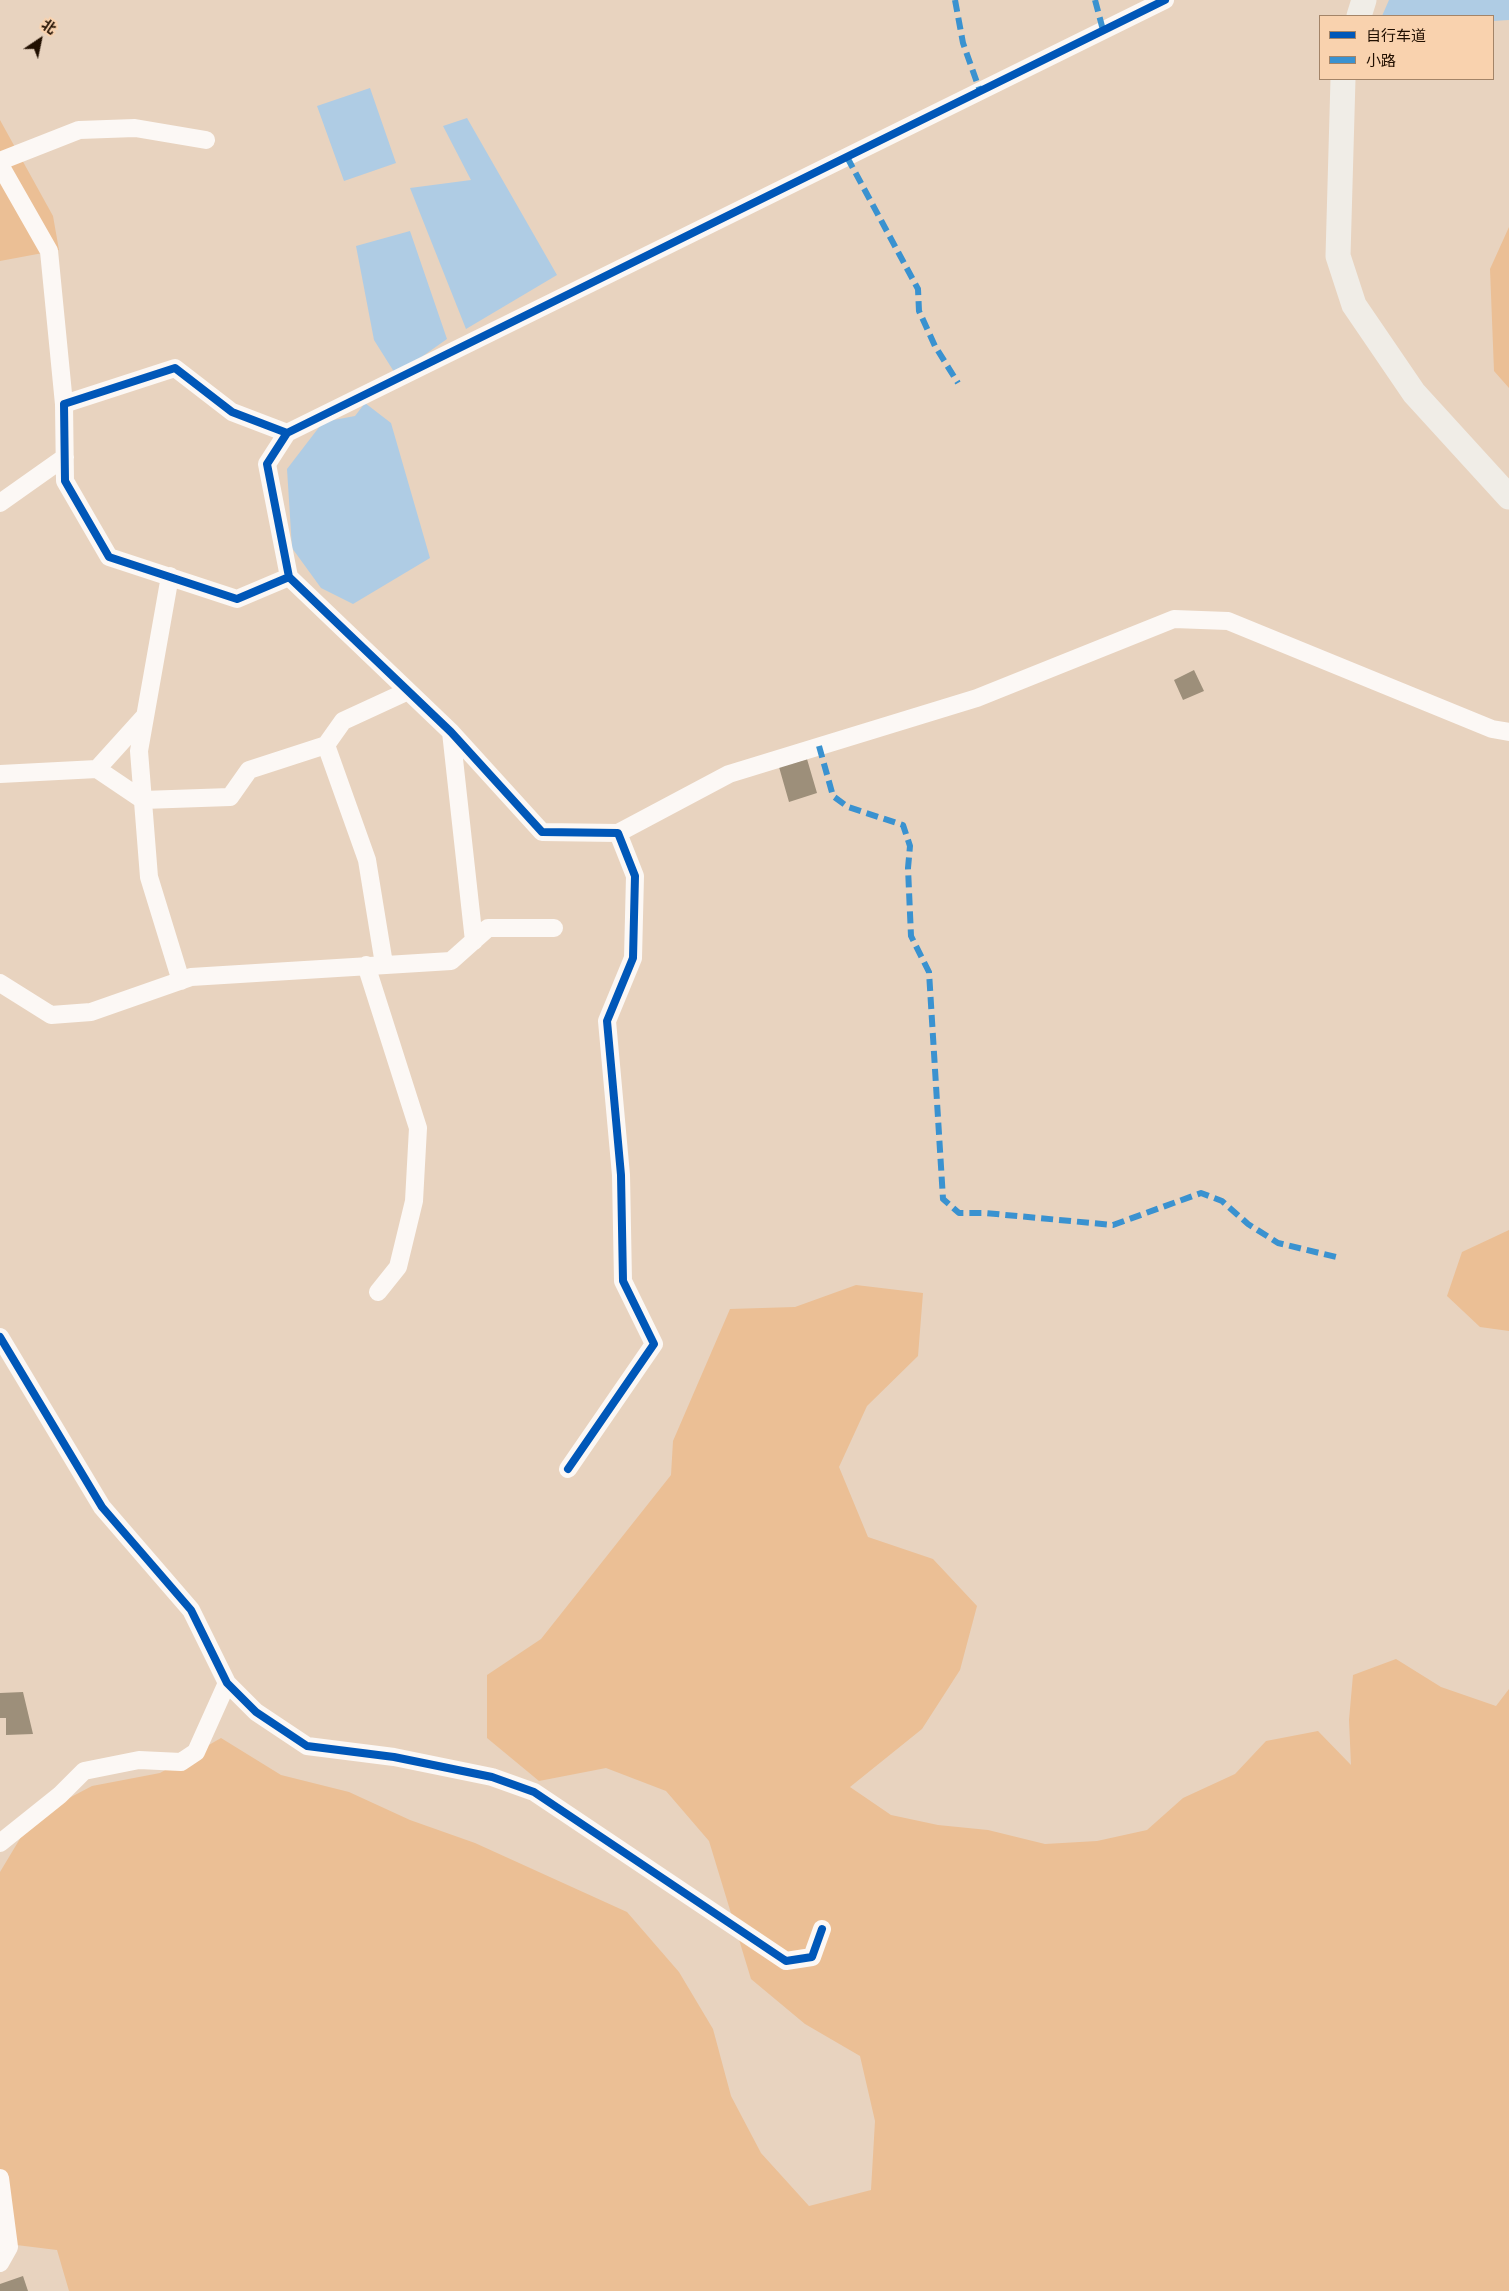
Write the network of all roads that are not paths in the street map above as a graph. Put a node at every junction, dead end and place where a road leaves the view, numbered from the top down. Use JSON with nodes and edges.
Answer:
{"nodes":[{"id":1,"x":1165,"y":0,"type":"edge"},
{"id":2,"x":1364,"y":0,"type":"edge"},
{"id":3,"x":1359,"y":15,"type":"edge"},
{"id":4,"x":1343,"y":80,"type":"edge"},
{"id":5,"x":206,"y":140,"type":"dead end"},
{"id":6,"x":0,"y":163,"type":"edge"},
{"id":7,"x":64,"y":404,"type":"junction"},
{"id":8,"x":287,"y":433,"type":"junction"},
{"id":9,"x":65,"y":457,"type":"junction"},
{"id":10,"x":1509,"y":496,"type":"edge"},
{"id":11,"x":0,"y":503,"type":"edge"},
{"id":12,"x":170,"y":576,"type":"junction"},
{"id":13,"x":290,"y":578,"type":"junction"},
{"id":14,"x":408,"y":691,"type":"junction"},
{"id":15,"x":145,"y":717,"type":"junction"},
{"id":16,"x":451,"y":732,"type":"junction"},
{"id":17,"x":1509,"y":732,"type":"edge"},
{"id":18,"x":326,"y":745,"type":"junction"},
{"id":19,"x":97,"y":769,"type":"junction"},
{"id":20,"x":0,"y":774,"type":"edge"},
{"id":21,"x":143,"y":800,"type":"junction"},
{"id":22,"x":618,"y":833,"type":"junction"},
{"id":23,"x":554,"y":928,"type":"dead end"},
{"id":24,"x":474,"y":941,"type":"junction"},
{"id":25,"x":384,"y":964,"type":"junction"},
{"id":26,"x":366,"y":965,"type":"junction"},
{"id":27,"x":181,"y":981,"type":"junction"},
{"id":28,"x":0,"y":983,"type":"edge"},
{"id":29,"x":378,"y":1292,"type":"dead end"},
{"id":30,"x":0,"y":1337,"type":"edge"},
{"id":31,"x":568,"y":1469,"type":"dead end"},
{"id":32,"x":227,"y":1683,"type":"junction"},
{"id":33,"x":0,"y":1843,"type":"edge"},
{"id":34,"x":822,"y":1929,"type":"dead end"},
{"id":35,"x":0,"y":2178,"type":"edge"},
{"id":36,"x":0,"y":2263,"type":"edge"}],
"edges":[{"from":1,"to":8,"type":"street"},
{"from":2,"to":3,"type":"street"},
{"from":4,"to":10,"type":"street"},
{"from":5,"to":6,"type":"street"},
{"from":6,"to":7,"type":"street"},
{"from":7,"to":8,"type":"street"},
{"from":7,"to":9,"type":"street"},
{"from":8,"to":13,"type":"street"},
{"from":9,"to":11,"type":"street"},
{"from":9,"to":12,"type":"street"},
{"from":12,"to":13,"type":"street"},
{"from":12,"to":15,"type":"street"},
{"from":13,"to":14,"type":"street"},
{"from":14,"to":16,"type":"street"},
{"from":14,"to":18,"type":"street"},
{"from":15,"to":19,"type":"street"},
{"from":15,"to":21,"type":"street"},
{"from":16,"to":22,"type":"street"},
{"from":16,"to":24,"type":"street"},
{"from":17,"to":22,"type":"street"},
{"from":18,"to":21,"type":"street"},
{"from":18,"to":25,"type":"street"},
{"from":19,"to":20,"type":"street"},
{"from":19,"to":21,"type":"street"},
{"from":21,"to":27,"type":"street"},
{"from":22,"to":31,"type":"street"},
{"from":23,"to":24,"type":"street"},
{"from":24,"to":25,"type":"street"},
{"from":25,"to":26,"type":"street"},
{"from":26,"to":27,"type":"street"},
{"from":26,"to":29,"type":"street"},
{"from":27,"to":28,"type":"street"},
{"from":30,"to":32,"type":"street"},
{"from":32,"to":33,"type":"street"},
{"from":32,"to":34,"type":"street"},
{"from":35,"to":36,"type":"street"}]}
